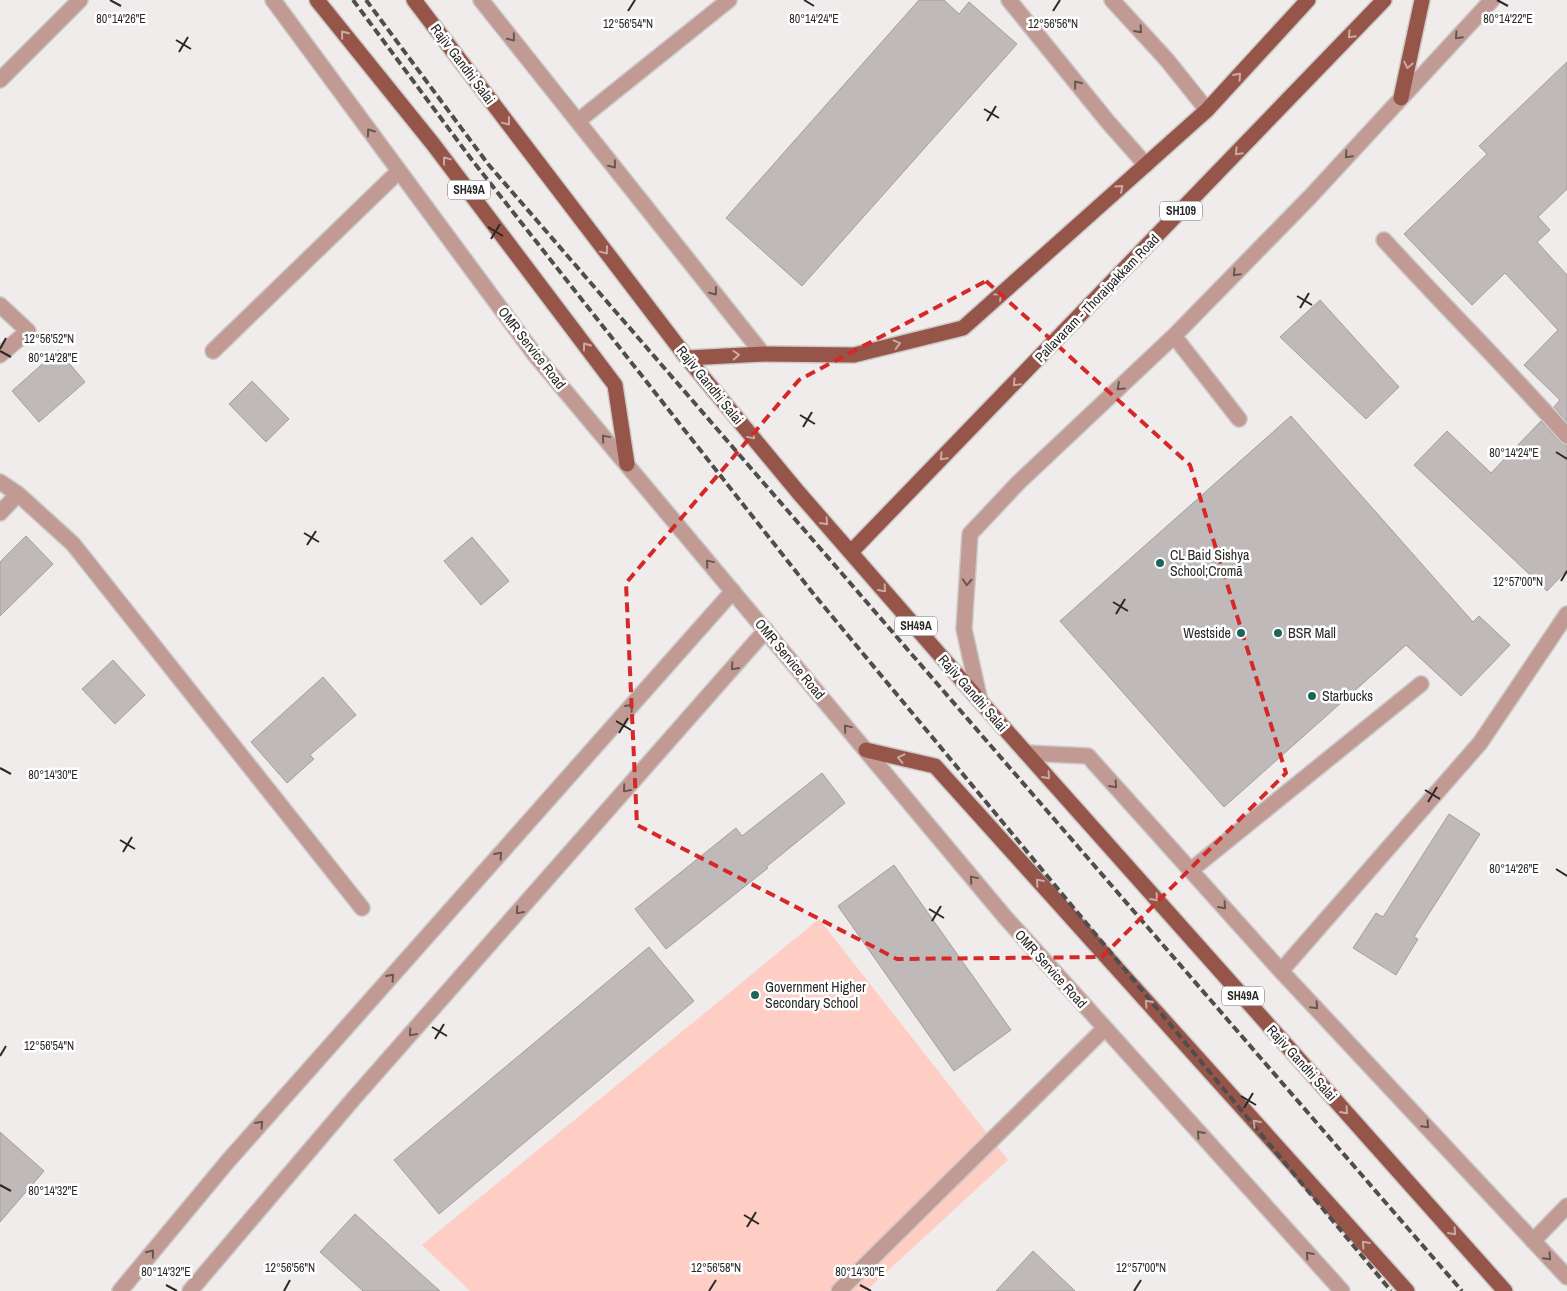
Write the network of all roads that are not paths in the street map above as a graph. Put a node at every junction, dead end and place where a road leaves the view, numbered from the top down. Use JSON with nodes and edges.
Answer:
{"nodes":[{"id":1,"x":80,"y":0,"type":"edge"},
{"id":2,"x":273,"y":0,"type":"edge"},
{"id":3,"x":316,"y":0,"type":"edge"},
{"id":4,"x":414,"y":0,"type":"edge"},
{"id":5,"x":481,"y":0,"type":"edge"},
{"id":6,"x":729,"y":0,"type":"edge"},
{"id":7,"x":1009,"y":0,"type":"edge"},
{"id":8,"x":1112,"y":0,"type":"edge"},
{"id":9,"x":1308,"y":0,"type":"edge"},
{"id":10,"x":1384,"y":0,"type":"edge"},
{"id":11,"x":1422,"y":0,"type":"edge"},
{"id":12,"x":1492,"y":0,"type":"edge"},
{"id":13,"x":0,"y":80,"type":"edge"},
{"id":14,"x":1401,"y":98,"type":"junction"},
{"id":15,"x":1207,"y":110,"type":"junction"},
{"id":16,"x":578,"y":121,"type":"junction"},
{"id":17,"x":1146,"y":165,"type":"junction"},
{"id":18,"x":399,"y":171,"type":"junction"},
{"id":19,"x":1384,"y":240,"type":"dead end"},
{"id":20,"x":0,"y":305,"type":"edge"},
{"id":21,"x":1174,"y":336,"type":"junction"},
{"id":22,"x":213,"y":351,"type":"dead end"},
{"id":23,"x":763,"y":354,"type":"junction"},
{"id":24,"x":0,"y":355,"type":"edge"},
{"id":25,"x":687,"y":358,"type":"junction"},
{"id":26,"x":1239,"y":419,"type":"dead end"},
{"id":27,"x":1567,"y":436,"type":"edge"},
{"id":28,"x":627,"y":464,"type":"junction"},
{"id":29,"x":0,"y":482,"type":"edge"},
{"id":30,"x":18,"y":494,"type":"junction"},
{"id":31,"x":0,"y":513,"type":"edge"},
{"id":32,"x":852,"y":552,"type":"junction"},
{"id":33,"x":733,"y":591,"type":"junction"},
{"id":34,"x":1567,"y":614,"type":"edge"},
{"id":35,"x":766,"y":630,"type":"junction"},
{"id":36,"x":1421,"y":684,"type":"dead end"},
{"id":37,"x":980,"y":701,"type":"junction"},
{"id":38,"x":866,"y":750,"type":"junction"},
{"id":39,"x":1026,"y":753,"type":"junction"},
{"id":40,"x":1191,"y":870,"type":"junction"},
{"id":41,"x":362,"y":908,"type":"dead end"},
{"id":42,"x":1281,"y":971,"type":"junction"},
{"id":43,"x":1105,"y":1028,"type":"junction"},
{"id":44,"x":1567,"y":1206,"type":"edge"},
{"id":45,"x":1533,"y":1240,"type":"junction"},
{"id":46,"x":1567,"y":1277,"type":"edge"},
{"id":47,"x":120,"y":1291,"type":"edge"},
{"id":48,"x":190,"y":1291,"type":"edge"},
{"id":49,"x":839,"y":1291,"type":"edge"},
{"id":50,"x":1342,"y":1291,"type":"edge"},
{"id":51,"x":1407,"y":1291,"type":"edge"},
{"id":52,"x":1505,"y":1291,"type":"edge"}],
"edges":[{"from":1,"to":13,"type":"street"},
{"from":18,"to":2,"type":"street","name":"OMR Service Road","one_way":true},
{"from":28,"to":3,"type":"main road","number":"SH49A","one_way":true},
{"from":4,"to":25,"type":"main road","name":"Rajiv Gandhi Salai","number":"SH49A","one_way":true},
{"from":5,"to":16,"type":"street","one_way":true},
{"from":6,"to":16,"type":"street"},
{"from":17,"to":7,"type":"street","one_way":true},
{"from":8,"to":15,"type":"street","one_way":true},
{"from":15,"to":9,"type":"main road","one_way":true},
{"from":10,"to":32,"type":"main road","name":"Pallavaram - Thoraipakkam Road","number":"SH109","one_way":true},
{"from":11,"to":14,"type":"main road","one_way":true},
{"from":12,"to":14,"type":"street","one_way":true},
{"from":14,"to":21,"type":"street","one_way":true},
{"from":15,"to":17,"type":"main road"},
{"from":16,"to":23,"type":"street","one_way":true},
{"from":23,"to":17,"type":"main road","one_way":true},
{"from":18,"to":22,"type":"street"},
{"from":28,"to":18,"type":"street","name":"OMR Service Road","one_way":true},
{"from":19,"to":27,"type":"street"},
{"from":20,"to":24,"type":"street"},
{"from":21,"to":26,"type":"street"},
{"from":21,"to":37,"type":"street","one_way":true},
{"from":25,"to":23,"type":"main road","one_way":true},
{"from":25,"to":32,"type":"main road","name":"Rajiv Gandhi Salai","number":"SH49A","one_way":true},
{"from":33,"to":28,"type":"street","name":"OMR Service Road","one_way":true},
{"from":29,"to":30,"type":"street"},
{"from":30,"to":31,"type":"street"},
{"from":30,"to":41,"type":"street"},
{"from":32,"to":37,"type":"main road","name":"Rajiv Gandhi Salai","number":"SH49A","one_way":true},
{"from":33,"to":35,"type":"street","name":"OMR Service Road"},
{"from":47,"to":33,"type":"street","one_way":true},
{"from":34,"to":42,"type":"street"},
{"from":38,"to":35,"type":"street","name":"OMR Service Road","one_way":true},
{"from":35,"to":48,"type":"street","one_way":true},
{"from":36,"to":40,"type":"street"},
{"from":37,"to":39,"type":"main road","name":"Rajiv Gandhi Salai","number":"SH49A"},
{"from":43,"to":38,"type":"street","name":"OMR Service Road","one_way":true},
{"from":51,"to":38,"type":"main road","one_way":true},
{"from":39,"to":40,"type":"street","one_way":true},
{"from":39,"to":52,"type":"main road","name":"Rajiv Gandhi Salai","number":"SH49A","one_way":true},
{"from":40,"to":42,"type":"street","one_way":true},
{"from":42,"to":45,"type":"street","one_way":true},
{"from":43,"to":49,"type":"street"},
{"from":50,"to":43,"type":"street","name":"OMR Service Road","one_way":true},
{"from":44,"to":45,"type":"street"},
{"from":45,"to":46,"type":"street","one_way":true}]}
